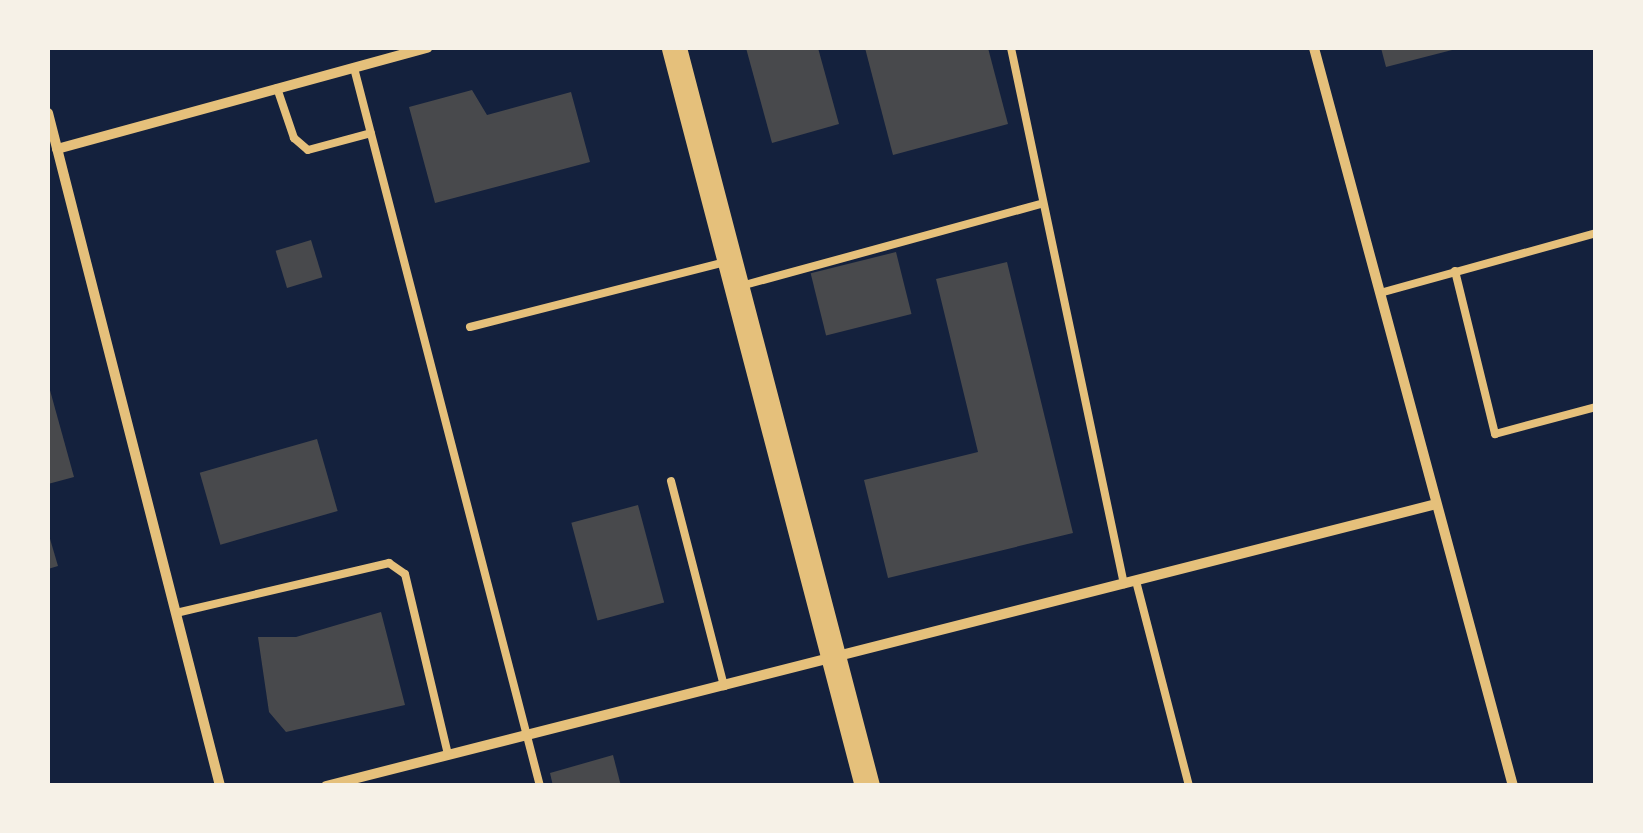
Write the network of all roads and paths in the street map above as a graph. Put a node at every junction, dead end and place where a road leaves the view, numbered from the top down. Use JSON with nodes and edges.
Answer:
{"nodes":[{"id":1,"x":427,"y":48,"type":"edge"},
{"id":2,"x":674,"y":48,"type":"edge"},
{"id":3,"x":1011,"y":48,"type":"edge"},
{"id":4,"x":1314,"y":48,"type":"edge"},
{"id":5,"x":354,"y":68,"type":"junction"},
{"id":6,"x":277,"y":88,"type":"junction"},
{"id":7,"x":48,"y":113,"type":"edge"},
{"id":8,"x":371,"y":133,"type":"junction"},
{"id":9,"x":52,"y":150,"type":"edge"},
{"id":10,"x":1041,"y":204,"type":"junction"},
{"id":11,"x":1596,"y":232,"type":"edge"},
{"id":12,"x":730,"y":261,"type":"junction"},
{"id":13,"x":1456,"y":271,"type":"junction"},
{"id":14,"x":737,"y":287,"type":"junction"},
{"id":15,"x":1380,"y":293,"type":"junction"},
{"id":16,"x":470,"y":327,"type":"dead end"},
{"id":17,"x":1596,"y":407,"type":"edge"},
{"id":18,"x":671,"y":481,"type":"dead end"},
{"id":19,"x":1436,"y":504,"type":"junction"},
{"id":20,"x":1130,"y":582,"type":"junction"},
{"id":21,"x":176,"y":613,"type":"junction"},
{"id":22,"x":834,"y":659,"type":"junction"},
{"id":23,"x":724,"y":686,"type":"junction"},
{"id":24,"x":526,"y":736,"type":"junction"},
{"id":25,"x":448,"y":755,"type":"junction"},
{"id":26,"x":220,"y":786,"type":"edge"},
{"id":27,"x":326,"y":786,"type":"edge"},
{"id":28,"x":540,"y":786,"type":"edge"},
{"id":29,"x":867,"y":786,"type":"edge"},
{"id":30,"x":1189,"y":786,"type":"edge"},
{"id":31,"x":1513,"y":786,"type":"edge"}],
"edges":[{"from":1,"to":5,"type":"street"},
{"from":2,"to":12,"type":"main road"},
{"from":3,"to":10,"type":"lane"},
{"from":4,"to":15,"type":"street"},
{"from":5,"to":6,"type":"street"},
{"from":5,"to":8,"type":"lane"},
{"from":6,"to":8,"type":"lane"},
{"from":6,"to":9,"type":"street"},
{"from":7,"to":9,"type":"street"},
{"from":8,"to":24,"type":"lane"},
{"from":9,"to":21,"type":"street"},
{"from":10,"to":14,"type":"lane"},
{"from":10,"to":20,"type":"lane"},
{"from":11,"to":13,"type":"lane"},
{"from":12,"to":14,"type":"main road"},
{"from":12,"to":16,"type":"lane"},
{"from":13,"to":15,"type":"lane"},
{"from":13,"to":17,"type":"lane"},
{"from":14,"to":22,"type":"main road"},
{"from":15,"to":19,"type":"street"},
{"from":18,"to":23,"type":"lane"},
{"from":19,"to":20,"type":"street"},
{"from":19,"to":31,"type":"street"},
{"from":20,"to":22,"type":"street"},
{"from":20,"to":30,"type":"lane"},
{"from":21,"to":25,"type":"lane"},
{"from":21,"to":26,"type":"street"},
{"from":22,"to":23,"type":"street"},
{"from":22,"to":29,"type":"main road"},
{"from":23,"to":24,"type":"street"},
{"from":24,"to":25,"type":"street"},
{"from":24,"to":28,"type":"lane"},
{"from":25,"to":27,"type":"street"}]}
